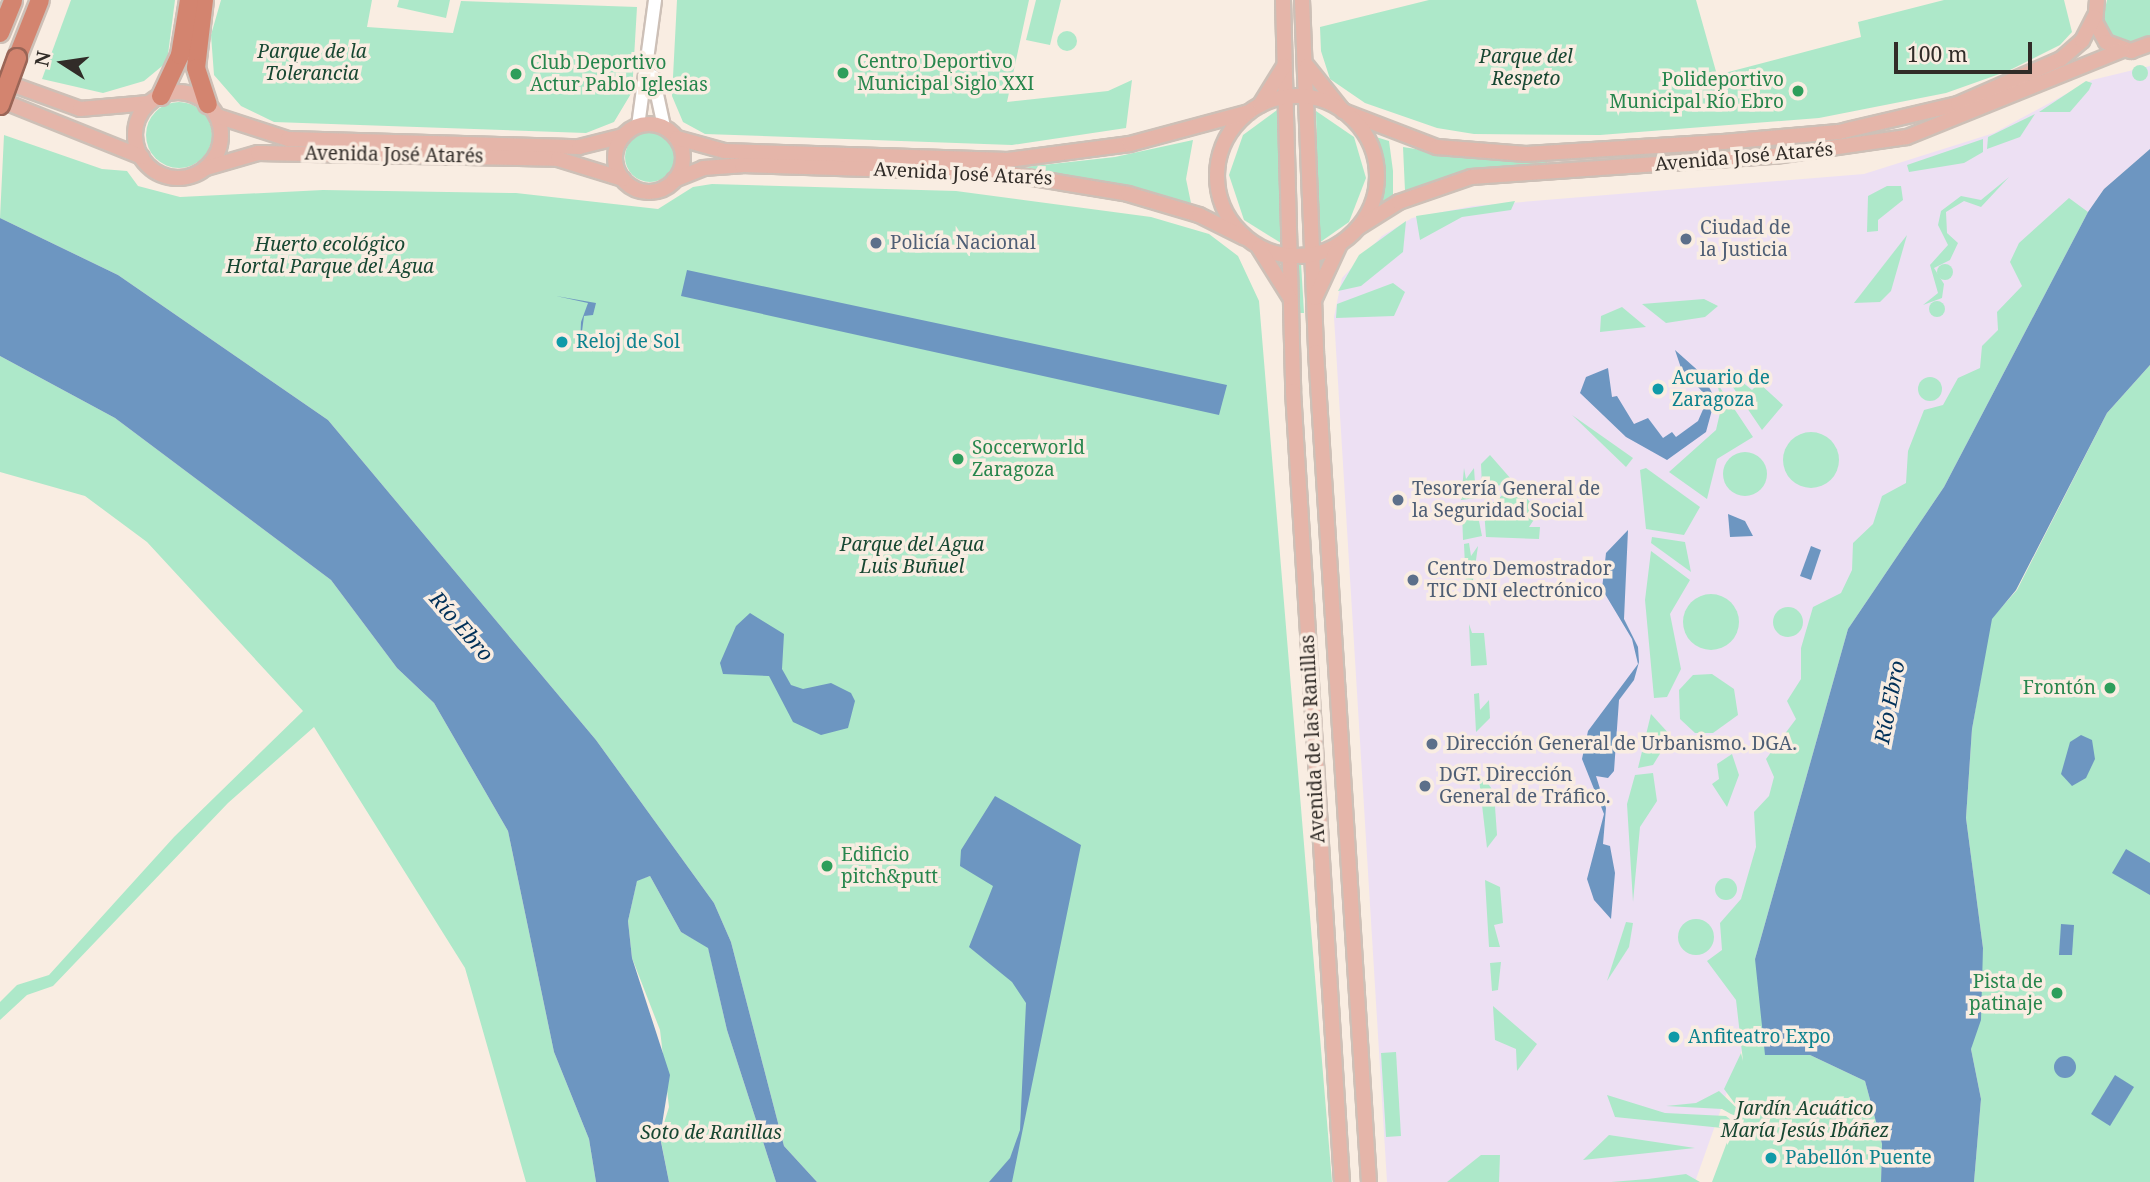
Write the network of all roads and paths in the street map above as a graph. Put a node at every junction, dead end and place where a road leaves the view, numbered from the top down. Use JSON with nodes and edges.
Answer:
{"nodes":[{"id":1,"x":13,"y":0,"type":"edge"},
{"id":2,"x":40,"y":0,"type":"edge"},
{"id":3,"x":189,"y":0,"type":"edge"},
{"id":4,"x":204,"y":0,"type":"edge"},
{"id":5,"x":655,"y":0,"type":"edge"},
{"id":6,"x":1283,"y":0,"type":"edge"},
{"id":7,"x":1302,"y":0,"type":"edge"},
{"id":8,"x":2097,"y":0,"type":"edge"},
{"id":9,"x":2094,"y":17,"type":"junction"},
{"id":10,"x":0,"y":33,"type":"edge"},
{"id":11,"x":2150,"y":44,"type":"edge"},
{"id":12,"x":2122,"y":50,"type":"junction"},
{"id":13,"x":651,"y":58,"type":"junction"},
{"id":14,"x":1304,"y":62,"type":"junction"},
{"id":15,"x":1285,"y":65,"type":"junction"},
{"id":16,"x":0,"y":80,"type":"edge"},
{"id":17,"x":1306,"y":96,"type":"junction"},
{"id":18,"x":1285,"y":97,"type":"junction"},
{"id":19,"x":155,"y":99,"type":"junction"},
{"id":20,"x":0,"y":102,"type":"edge"},
{"id":21,"x":1254,"y":108,"type":"junction"},
{"id":22,"x":212,"y":110,"type":"junction"},
{"id":23,"x":1343,"y":111,"type":"junction"},
{"id":24,"x":638,"y":126,"type":"junction"},
{"id":25,"x":664,"y":127,"type":"junction"},
{"id":26,"x":623,"y":136,"type":"junction"},
{"id":27,"x":677,"y":138,"type":"junction"},
{"id":28,"x":142,"y":157,"type":"junction"},
{"id":29,"x":206,"y":168,"type":"junction"},
{"id":30,"x":623,"y":179,"type":"junction"},
{"id":31,"x":674,"y":180,"type":"junction"},
{"id":32,"x":1359,"y":227,"type":"junction"},
{"id":33,"x":1245,"y":238,"type":"junction"},
{"id":34,"x":1340,"y":244,"type":"junction"},
{"id":35,"x":1258,"y":247,"type":"junction"},
{"id":36,"x":1311,"y":255,"type":"junction"},
{"id":37,"x":1289,"y":256,"type":"junction"},
{"id":38,"x":1289,"y":296,"type":"junction"},
{"id":39,"x":1313,"y":303,"type":"junction"},
{"id":40,"x":1342,"y":1182,"type":"edge"},
{"id":41,"x":1369,"y":1182,"type":"edge"}],
"edges":[{"from":1,"to":10,"type":"highway"},
{"from":2,"to":20,"type":"highway","bridge":true},
{"from":3,"to":19,"type":"highway"},
{"from":4,"to":22,"type":"highway"},
{"from":5,"to":13,"type":"street"},
{"from":6,"to":15,"type":"main road","name":"Avenida de las Ranillas"},
{"from":7,"to":14,"type":"main road","name":"Avenida de las Ranillas"},
{"from":8,"to":9,"type":"main road"},
{"from":9,"to":12,"type":"main road"},
{"from":9,"to":23,"type":"main road","name":"Avenida José Atarés"},
{"from":11,"to":12,"type":"main road","name":"Avenida José Atarés"},
{"from":12,"to":32,"type":"main road","name":"Avenida José Atarés"},
{"from":13,"to":24,"type":"street"},
{"from":13,"to":25,"type":"street"},
{"from":14,"to":17,"type":"main road","name":"Avenida de las Ranillas"},
{"from":14,"to":23,"type":"main road"},
{"from":15,"to":18,"type":"main road","name":"Avenida de las Ranillas"},
{"from":15,"to":21,"type":"main road"},
{"from":16,"to":19,"type":"main road"},
{"from":17,"to":18,"type":"main road","name":"Avenida José Atarés"},
{"from":17,"to":23,"type":"main road","name":"Avenida José Atarés"},
{"from":17,"to":36,"type":"main road","name":"Avenida de las Ranillas"},
{"from":18,"to":21,"type":"main road","name":"Avenida José Atarés"},
{"from":18,"to":37,"type":"main road","name":"Avenida de las Ranillas"},
{"from":19,"to":22,"type":"main road"},
{"from":19,"to":28,"type":"main road"},
{"from":20,"to":28,"type":"main road"},
{"from":21,"to":27,"type":"main road","name":"Avenida José Atarés"},
{"from":21,"to":33,"type":"main road"},
{"from":22,"to":26,"type":"main road","name":"Avenida José Atarés"},
{"from":22,"to":29,"type":"main road"},
{"from":23,"to":32,"type":"main road"},
{"from":24,"to":25,"type":"main road"},
{"from":24,"to":26,"type":"main road"},
{"from":25,"to":27,"type":"main road"},
{"from":26,"to":30,"type":"main road"},
{"from":27,"to":31,"type":"main road"},
{"from":28,"to":29,"type":"main road"},
{"from":29,"to":30,"type":"main road","name":"Avenida José Atarés"},
{"from":30,"to":31,"type":"main road"},
{"from":31,"to":33,"type":"main road","name":"Avenida José Atarés"},
{"from":32,"to":34,"type":"main road"},
{"from":33,"to":35,"type":"main road"},
{"from":34,"to":36,"type":"main road"},
{"from":34,"to":39,"type":"main road","name":"Avenida de las Ranillas"},
{"from":35,"to":37,"type":"main road"},
{"from":35,"to":38,"type":"main road","name":"Avenida de las Ranillas"},
{"from":36,"to":37,"type":"main road"},
{"from":36,"to":39,"type":"main road","name":"Avenida de las Ranillas"},
{"from":37,"to":38,"type":"main road","name":"Avenida de las Ranillas"},
{"from":38,"to":40,"type":"main road","name":"Avenida de las Ranillas"},
{"from":39,"to":41,"type":"main road","name":"Avenida de las Ranillas"}]}
